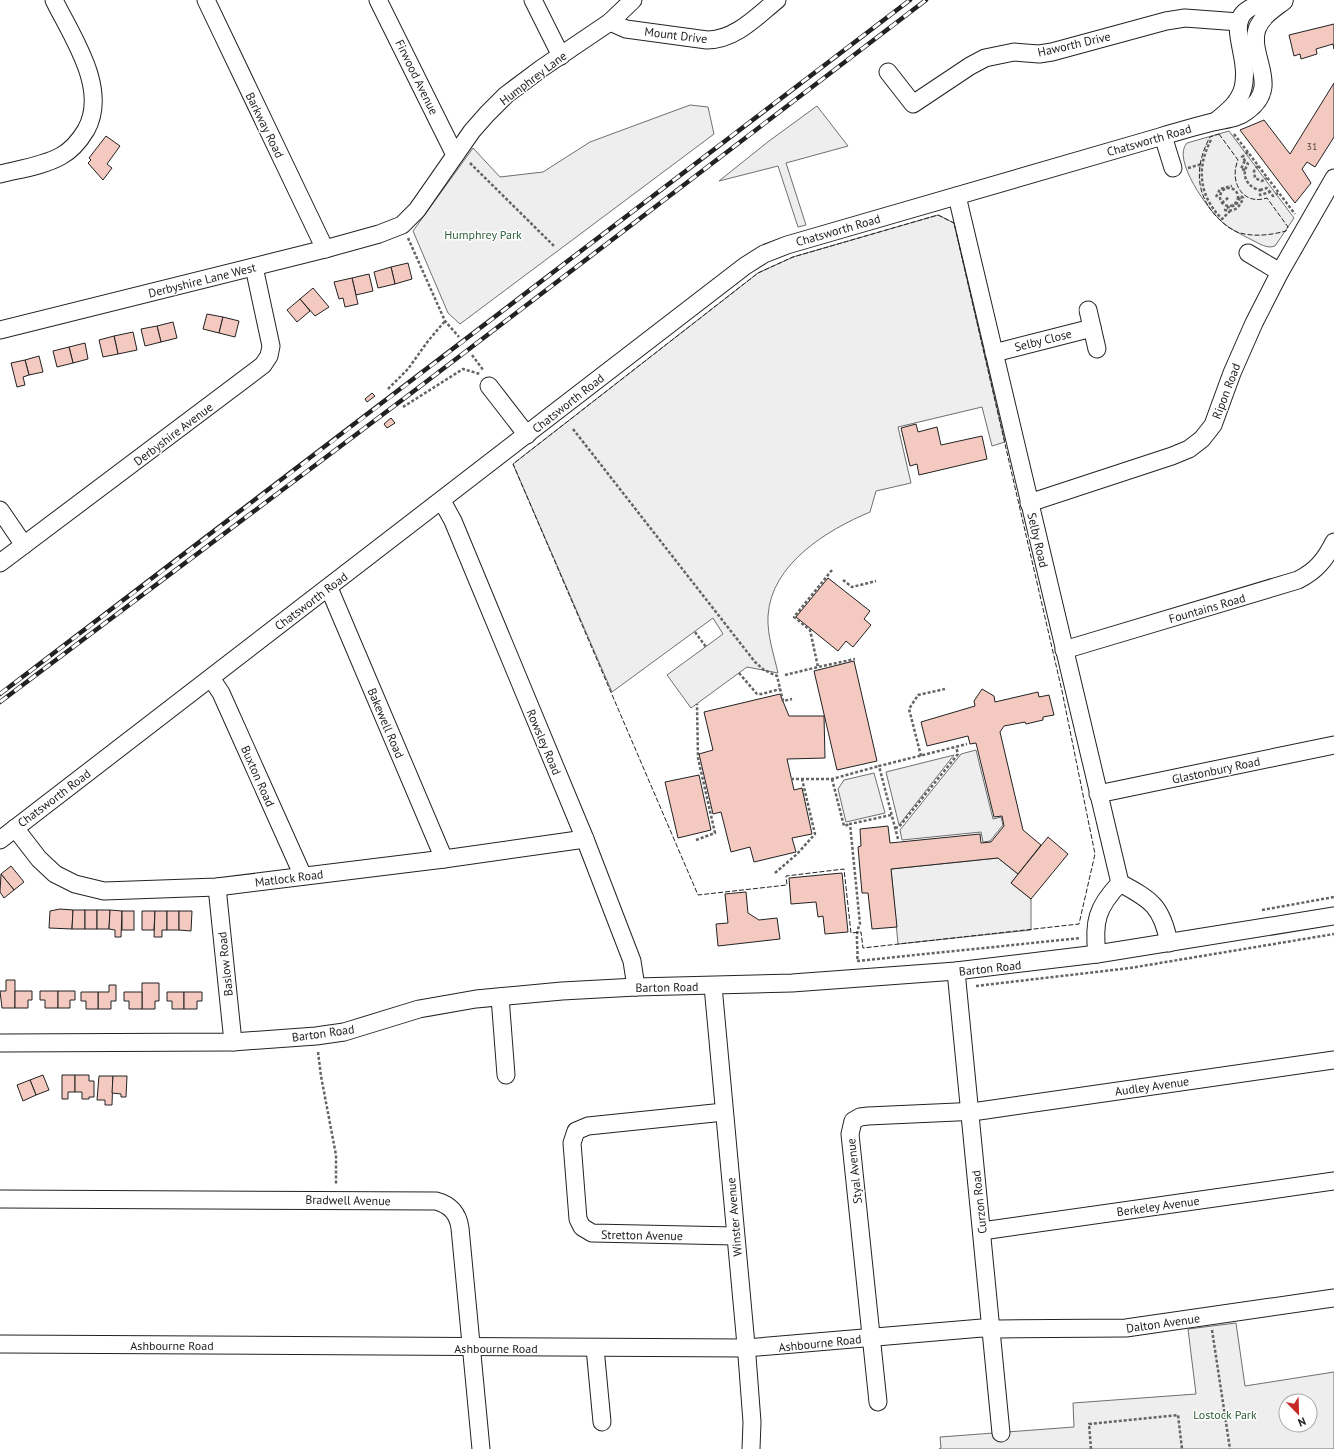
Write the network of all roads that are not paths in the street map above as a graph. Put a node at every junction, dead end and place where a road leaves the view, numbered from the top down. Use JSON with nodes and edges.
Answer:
{"nodes":[{"id":1,"x":54,"y":0,"type":"edge"},
{"id":2,"x":206,"y":0,"type":"edge"},
{"id":3,"x":378,"y":0,"type":"edge"},
{"id":4,"x":533,"y":0,"type":"edge"},
{"id":5,"x":633,"y":0,"type":"edge"},
{"id":6,"x":777,"y":0,"type":"edge"},
{"id":7,"x":1286,"y":0,"type":"edge"},
{"id":8,"x":610,"y":22,"type":"junction"},
{"id":9,"x":1239,"y":22,"type":"junction"},
{"id":10,"x":560,"y":56,"type":"junction"},
{"id":11,"x":888,"y":72,"type":"dead end"},
{"id":12,"x":1217,"y":126,"type":"junction"},
{"id":13,"x":1163,"y":136,"type":"junction"},
{"id":14,"x":456,"y":153,"type":"junction"},
{"id":15,"x":1179,"y":169,"type":"road end"},
{"id":16,"x":0,"y":174,"type":"edge"},
{"id":17,"x":1334,"y":178,"type":"edge"},
{"id":18,"x":958,"y":196,"type":"junction"},
{"id":19,"x":402,"y":225,"type":"joint"},
{"id":20,"x":325,"y":249,"type":"junction"},
{"id":21,"x":1248,"y":253,"type":"dead end"},
{"id":22,"x":254,"y":267,"type":"junction"},
{"id":23,"x":1280,"y":272,"type":"junction"},
{"id":24,"x":1088,"y":310,"type":"dead end"},
{"id":25,"x":1092,"y":328,"type":"junction"},
{"id":26,"x":0,"y":330,"type":"edge"},
{"id":27,"x":1097,"y":349,"type":"dead end"},
{"id":28,"x":994,"y":353,"type":"junction"},
{"id":29,"x":489,"y":386,"type":"dead end"},
{"id":30,"x":528,"y":435,"type":"junction"},
{"id":31,"x":442,"y":501,"type":"junction"},
{"id":32,"x":1029,"y":503,"type":"junction"},
{"id":33,"x":0,"y":510,"type":"edge"},
{"id":34,"x":1334,"y":542,"type":"edge"},
{"id":35,"x":24,"y":545,"type":"junction"},
{"id":36,"x":0,"y":563,"type":"edge"},
{"id":37,"x":329,"y":588,"type":"junction"},
{"id":38,"x":1064,"y":650,"type":"junction"},
{"id":39,"x":211,"y":678,"type":"junction"},
{"id":40,"x":1334,"y":745,"type":"edge"},
{"id":41,"x":1098,"y":794,"type":"junction"},
{"id":42,"x":15,"y":828,"type":"junction"},
{"id":43,"x":585,"y":839,"type":"junction"},
{"id":44,"x":0,"y":840,"type":"edge"},
{"id":45,"x":444,"y":859,"type":"junction"},
{"id":46,"x":303,"y":876,"type":"junction"},
{"id":47,"x":1120,"y":884,"type":"junction"},
{"id":48,"x":217,"y":887,"type":"junction"},
{"id":49,"x":1334,"y":916,"type":"edge"},
{"id":50,"x":1169,"y":944,"type":"junction"},
{"id":51,"x":1097,"y":954,"type":"junction"},
{"id":52,"x":956,"y":971,"type":"junction"},
{"id":53,"x":713,"y":986,"type":"junction"},
{"id":54,"x":636,"y":987,"type":"junction"},
{"id":55,"x":500,"y":997,"type":"junction"},
{"id":56,"x":233,"y":1042,"type":"junction"},
{"id":57,"x":0,"y":1043,"type":"edge"},
{"id":58,"x":1334,"y":1060,"type":"edge"},
{"id":59,"x":506,"y":1075,"type":"dead end"},
{"id":60,"x":970,"y":1111,"type":"junction"},
{"id":61,"x":724,"y":1112,"type":"junction"},
{"id":62,"x":1334,"y":1181,"type":"edge"},
{"id":63,"x":0,"y":1199,"type":"edge"},
{"id":64,"x":982,"y":1231,"type":"junction"},
{"id":65,"x":735,"y":1236,"type":"junction"},
{"id":66,"x":1334,"y":1298,"type":"edge"},
{"id":67,"x":991,"y":1329,"type":"junction"},
{"id":68,"x":871,"y":1338,"type":"junction"},
{"id":69,"x":0,"y":1344,"type":"edge"},
{"id":70,"x":470,"y":1348,"type":"junction"},
{"id":71,"x":595,"y":1348,"type":"junction"},
{"id":72,"x":746,"y":1348,"type":"junction"},
{"id":73,"x":878,"y":1402,"type":"dead end"},
{"id":74,"x":602,"y":1422,"type":"dead end"},
{"id":75,"x":1001,"y":1433,"type":"dead end"},
{"id":76,"x":481,"y":1449,"type":"edge"},
{"id":77,"x":751,"y":1449,"type":"edge"}],
"edges":[{"from":1,"to":16,"type":"street"},
{"from":2,"to":20,"type":"street","name":"Barkway Road"},
{"from":3,"to":14,"type":"street","name":"Firwood Avenue"},
{"from":4,"to":10,"type":"street"},
{"from":5,"to":8,"type":"street","name":"Humphrey Lane"},
{"from":6,"to":8,"type":"street","name":"Mount Drive"},
{"from":7,"to":9,"type":"street","name":"Chatsworth Road"},
{"from":7,"to":12,"type":"street","name":"Chatsworth Road"},
{"from":8,"to":10,"type":"street","name":"Humphrey Lane"},
{"from":9,"to":11,"type":"street","name":"Haworth Drive"},
{"from":9,"to":12,"type":"street","name":"Chatsworth Road"},
{"from":10,"to":14,"type":"street","name":"Humphrey Lane"},
{"from":12,"to":13,"type":"street","name":"Chatsworth Road"},
{"from":13,"to":15,"type":"street"},
{"from":13,"to":18,"type":"street","name":"Chatsworth Road"},
{"from":14,"to":19,"type":"street","name":"Humphrey Lane"},
{"from":17,"to":23,"type":"street","name":"Ripon Road"},
{"from":18,"to":28,"type":"street","name":"Selby Road"},
{"from":18,"to":30,"type":"street","name":"Chatsworth Road"},
{"from":19,"to":20,"type":"street","name":"Derbyshire Lane West"},
{"from":20,"to":22,"type":"street","name":"Derbyshire Lane West"},
{"from":21,"to":23,"type":"street"},
{"from":22,"to":26,"type":"street","name":"Derbyshire Lane West"},
{"from":22,"to":35,"type":"street","name":"Derbyshire Avenue"},
{"from":23,"to":32,"type":"street","name":"Ripon Road"},
{"from":24,"to":25,"type":"street"},
{"from":25,"to":27,"type":"street"},
{"from":25,"to":28,"type":"street","name":"Selby Close"},
{"from":28,"to":32,"type":"street","name":"Selby Road"},
{"from":29,"to":30,"type":"street"},
{"from":30,"to":31,"type":"street","name":"Chatsworth Road"},
{"from":31,"to":37,"type":"street","name":"Chatsworth Road"},
{"from":31,"to":43,"type":"street","name":"Rowsley Road"},
{"from":32,"to":38,"type":"street","name":"Selby Road"},
{"from":33,"to":35,"type":"street"},
{"from":34,"to":38,"type":"street","name":"Fountains Road"},
{"from":35,"to":36,"type":"street","name":"Derbyshire Avenue"},
{"from":37,"to":39,"type":"street","name":"Chatsworth Road"},
{"from":37,"to":45,"type":"street","name":"Bakewell Road"},
{"from":38,"to":41,"type":"street","name":"Selby Road"},
{"from":39,"to":42,"type":"street","name":"Chatsworth Road"},
{"from":39,"to":46,"type":"street","name":"Buxton Road"},
{"from":40,"to":41,"type":"street","name":"Glastonbury Road"},
{"from":41,"to":47,"type":"street","name":"Selby Road"},
{"from":42,"to":44,"type":"street","name":"Chatsworth Road"},
{"from":42,"to":48,"type":"street","name":"Matlock Road"},
{"from":43,"to":45,"type":"street","name":"Matlock Road"},
{"from":43,"to":54,"type":"street","name":"Rowsley Road"},
{"from":45,"to":46,"type":"street","name":"Matlock Road"},
{"from":46,"to":48,"type":"street","name":"Matlock Road"},
{"from":47,"to":50,"type":"street"},
{"from":47,"to":51,"type":"street"},
{"from":48,"to":56,"type":"street","name":"Baslow Road"},
{"from":49,"to":50,"type":"street","name":"Barton Road"},
{"from":50,"to":51,"type":"street","name":"Barton Road"},
{"from":51,"to":52,"type":"street","name":"Barton Road"},
{"from":52,"to":53,"type":"street","name":"Barton Road"},
{"from":52,"to":60,"type":"street","name":"Curzon Road"},
{"from":53,"to":54,"type":"street","name":"Barton Road"},
{"from":53,"to":61,"type":"street","name":"Winster Avenue"},
{"from":54,"to":55,"type":"street","name":"Barton Road"},
{"from":55,"to":56,"type":"street","name":"Barton Road"},
{"from":55,"to":59,"type":"street"},
{"from":56,"to":57,"type":"street","name":"Barton Road"},
{"from":58,"to":60,"type":"street","name":"Audley Avenue"},
{"from":60,"to":64,"type":"street","name":"Curzon Road"},
{"from":60,"to":68,"type":"street","name":"Styal Avenue"},
{"from":61,"to":65,"type":"street","name":"Winster Avenue"},
{"from":61,"to":65,"type":"street","name":"Stretton Avenue"},
{"from":62,"to":64,"type":"street","name":"Berkeley Avenue"},
{"from":63,"to":70,"type":"street","name":"Bradwell Avenue"},
{"from":64,"to":67,"type":"street","name":"Curzon Road"},
{"from":65,"to":72,"type":"street","name":"Winster Avenue"},
{"from":66,"to":67,"type":"street","name":"Dalton Avenue"},
{"from":67,"to":68,"type":"street","name":"Ashbourne Road"},
{"from":67,"to":75,"type":"street","name":"Curzon Road"},
{"from":68,"to":72,"type":"street","name":"Ashbourne Road"},
{"from":68,"to":73,"type":"street"},
{"from":69,"to":70,"type":"street","name":"Ashbourne Road"},
{"from":70,"to":71,"type":"street","name":"Ashbourne Road"},
{"from":70,"to":76,"type":"street","name":"Bradwell Avenue"},
{"from":71,"to":72,"type":"street","name":"Ashbourne Road"},
{"from":71,"to":74,"type":"street"},
{"from":72,"to":77,"type":"street","name":"Winster Avenue"}]}
